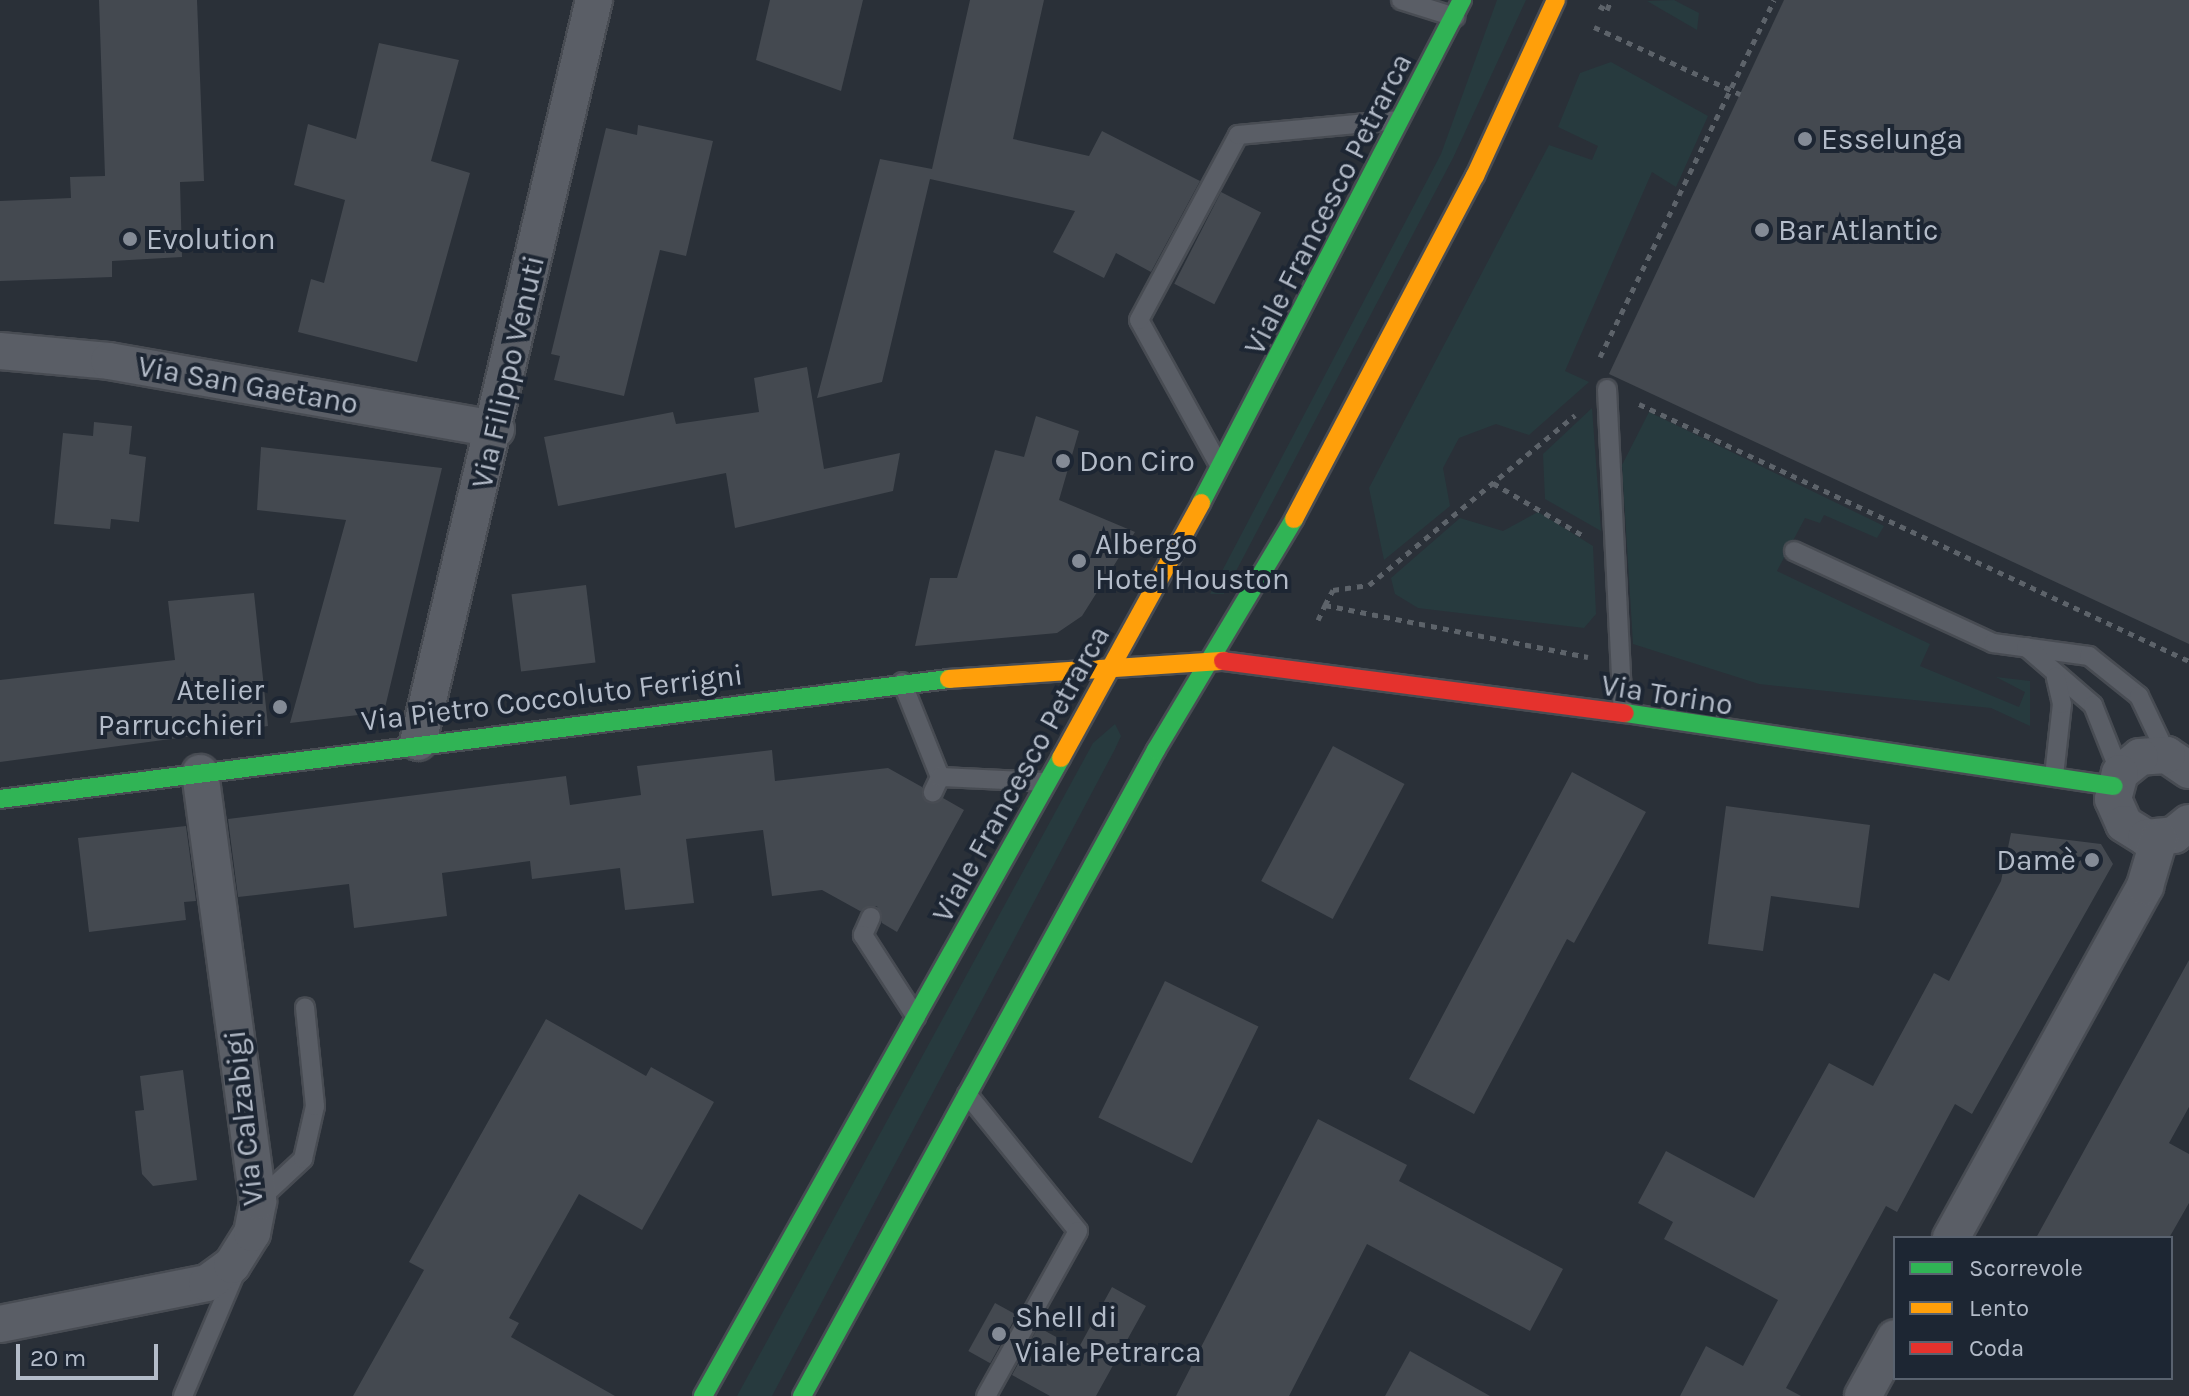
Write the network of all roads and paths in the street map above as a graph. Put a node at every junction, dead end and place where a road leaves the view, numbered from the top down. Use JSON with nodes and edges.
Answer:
{"nodes":[{"id":1,"x":594,"y":0,"type":"edge"},
{"id":2,"x":1401,"y":0,"type":"edge"},
{"id":3,"x":1556,"y":0,"type":"edge"},
{"id":4,"x":1774,"y":0,"type":"edge"},
{"id":5,"x":1459,"y":8,"type":"edge"},
{"id":6,"x":1602,"y":31,"type":"dead end"},
{"id":7,"x":1729,"y":89,"type":"junction"},
{"id":8,"x":1740,"y":94,"type":"dead end"},
{"id":9,"x":1406,"y":120,"type":"junction"},
{"id":10,"x":0,"y":351,"type":"edge"},
{"id":11,"x":1607,"y":389,"type":"junction"},
{"id":12,"x":496,"y":429,"type":"junction"},
{"id":13,"x":1220,"y":467,"type":"junction"},
{"id":14,"x":1493,"y":483,"type":"junction"},
{"id":15,"x":1794,"y":551,"type":"dead end"},
{"id":16,"x":1618,"y":556,"type":"junction"},
{"id":17,"x":1325,"y":605,"type":"dead end"},
{"id":18,"x":2026,"y":647,"type":"junction"},
{"id":19,"x":1211,"y":660,"type":"junction"},
{"id":20,"x":2189,"y":661,"type":"edge"},
{"id":21,"x":1113,"y":664,"type":"junction"},
{"id":22,"x":2056,"y":677,"type":"junction"},
{"id":23,"x":902,"y":682,"type":"junction"},
{"id":24,"x":1623,"y":717,"type":"junction"},
{"id":25,"x":418,"y":742,"type":"junction"},
{"id":26,"x":2181,"y":760,"type":"edge"},
{"id":27,"x":200,"y":773,"type":"junction"},
{"id":28,"x":2053,"y":777,"type":"junction"},
{"id":29,"x":2117,"y":780,"type":"junction"},
{"id":30,"x":1048,"y":782,"type":"junction"},
{"id":31,"x":0,"y":799,"type":"edge"},
{"id":32,"x":2174,"y":831,"type":"edge"},
{"id":33,"x":871,"y":917,"type":"dead end"},
{"id":34,"x":305,"y":1008,"type":"dead end"},
{"id":35,"x":918,"y":1020,"type":"junction"},
{"id":36,"x":967,"y":1093,"type":"junction"},
{"id":37,"x":255,"y":1217,"type":"junction"},
{"id":38,"x":1952,"y":1236,"type":"edge"},
{"id":39,"x":0,"y":1324,"type":"edge"},
{"id":40,"x":1893,"y":1342,"type":"edge"},
{"id":41,"x":808,"y":1395,"type":"edge"},
{"id":42,"x":183,"y":1396,"type":"edge"},
{"id":43,"x":703,"y":1396,"type":"edge"},
{"id":44,"x":986,"y":1396,"type":"edge"},
{"id":45,"x":1863,"y":1396,"type":"edge"}],
"edges":[{"from":1,"to":12,"type":"street","name":"Via Filippo Venuti"},
{"from":2,"to":5,"type":"lane"},
{"from":3,"to":19,"type":"main road"},
{"from":4,"to":7,"type":"path"},
{"from":5,"to":9,"type":"main road","name":"Viale Francesco Petrarca"},
{"from":6,"to":7,"type":"path"},
{"from":7,"to":8,"type":"path"},
{"from":7,"to":11,"type":"path"},
{"from":9,"to":13,"type":"main road","name":"Viale Francesco Petrarca"},
{"from":9,"to":13,"type":"lane"},
{"from":10,"to":12,"type":"street","name":"Via San Gaetano"},
{"from":11,"to":14,"type":"path"},
{"from":11,"to":16,"type":"lane"},
{"from":11,"to":20,"type":"path"},
{"from":12,"to":25,"type":"street","name":"Via Filippo Venuti"},
{"from":13,"to":21,"type":"main road","name":"Viale Francesco Petrarca"},
{"from":14,"to":16,"type":"path"},
{"from":14,"to":17,"type":"path"},
{"from":15,"to":18,"type":"lane"},
{"from":16,"to":24,"type":"lane"},
{"from":18,"to":22,"type":"lane"},
{"from":18,"to":26,"type":"lane"},
{"from":19,"to":21,"type":"main road","name":"Via Torino"},
{"from":19,"to":24,"type":"main road","name":"Via Torino"},
{"from":19,"to":36,"type":"main road"},
{"from":21,"to":23,"type":"main road","name":"Via Pietro Coccoluto Ferrigni"},
{"from":21,"to":30,"type":"main road","name":"Viale Francesco Petrarca"},
{"from":22,"to":28,"type":"lane"},
{"from":22,"to":29,"type":"lane"},
{"from":23,"to":25,"type":"main road","name":"Via Pietro Coccoluto Ferrigni"},
{"from":23,"to":30,"type":"lane"},
{"from":24,"to":28,"type":"main road","name":"Via Torino"},
{"from":25,"to":27,"type":"main road","name":"Via Pietro Coccoluto Ferrigni"},
{"from":26,"to":29,"type":"street"},
{"from":27,"to":31,"type":"main road","name":"Via Pietro Coccoluto Ferrigni"},
{"from":27,"to":37,"type":"street","name":"Via Calzabigi"},
{"from":28,"to":29,"type":"main road","name":"Via Torino"},
{"from":29,"to":32,"type":"street"},
{"from":30,"to":35,"type":"main road","name":"Viale Francesco Petrarca"},
{"from":32,"to":38,"type":"street"},
{"from":33,"to":35,"type":"lane"},
{"from":34,"to":37,"type":"lane"},
{"from":35,"to":43,"type":"main road","name":"Viale Francesco Petrarca"},
{"from":36,"to":41,"type":"main road"},
{"from":36,"to":44,"type":"lane"},
{"from":37,"to":39,"type":"street","name":"Via Calzabigi"},
{"from":37,"to":42,"type":"lane"},
{"from":40,"to":45,"type":"street"}]}
